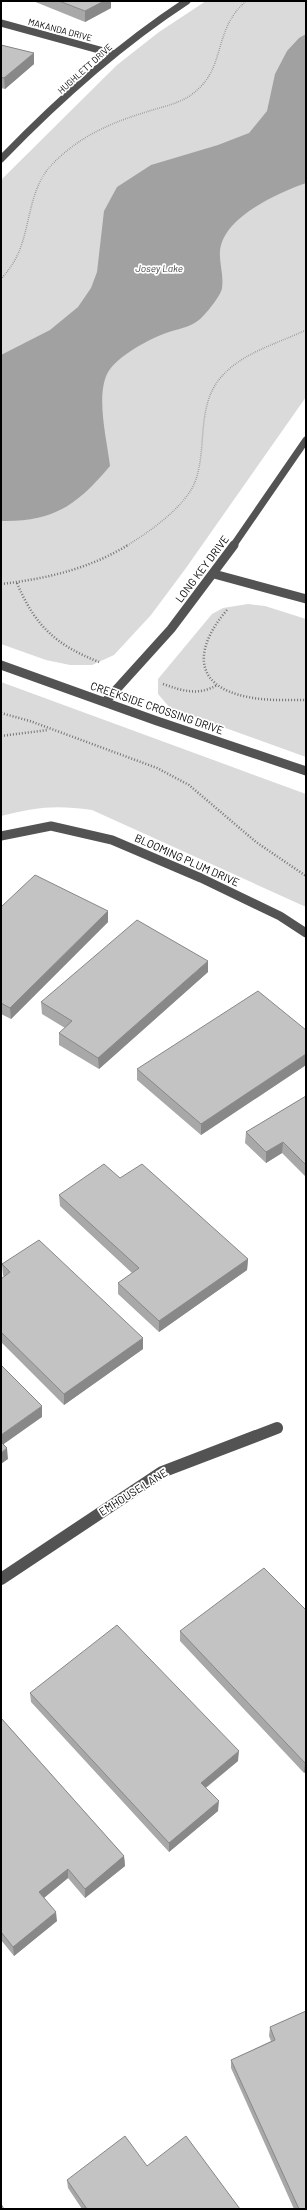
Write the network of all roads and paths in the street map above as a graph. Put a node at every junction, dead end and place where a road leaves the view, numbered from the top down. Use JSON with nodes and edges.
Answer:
{"nodes":[{"id":1,"x":187,"y":1,"type":"edge"},
{"id":2,"x":246,"y":1,"type":"edge"},
{"id":3,"x":1,"y":23,"type":"edge"},
{"id":4,"x":114,"y":54,"type":"junction"},
{"id":5,"x":1,"y":159,"type":"edge"},
{"id":6,"x":1,"y":278,"type":"edge"},
{"id":7,"x":306,"y":330,"type":"edge"},
{"id":8,"x":306,"y":440,"type":"edge"},
{"id":9,"x":214,"y":574,"type":"junction"},
{"id":10,"x":247,"y":583,"type":"junction"},
{"id":11,"x":1,"y":584,"type":"edge"},
{"id":12,"x":306,"y":599,"type":"edge"},
{"id":13,"x":1,"y":665,"type":"edge"},
{"id":14,"x":306,"y":700,"type":"edge"},
{"id":15,"x":105,"y":702,"type":"junction"},
{"id":16,"x":1,"y":713,"type":"edge"},
{"id":17,"x":49,"y":730,"type":"junction"},
{"id":18,"x":1,"y":736,"type":"edge"},
{"id":19,"x":306,"y":771,"type":"edge"},
{"id":20,"x":1,"y":836,"type":"edge"},
{"id":21,"x":306,"y":876,"type":"edge"},
{"id":22,"x":306,"y":933,"type":"edge"},
{"id":23,"x":277,"y":1428,"type":"dead end"},
{"id":24,"x":1,"y":1579,"type":"edge"}],
"edges":[{"from":1,"to":4,"type":"street","name":"HUGHLETT DRIVE"},
{"from":2,"to":6,"type":"path"},
{"from":3,"to":4,"type":"street","name":"MAKANDA DRIVE"},
{"from":4,"to":5,"type":"street","name":"HUGHLETT DRIVE"},
{"from":7,"to":11,"type":"path"},
{"from":8,"to":9,"type":"street","name":"LONG KEY DRIVE"},
{"from":9,"to":10,"type":"street"},
{"from":9,"to":15,"type":"street","name":"LONG KEY DRIVE"},
{"from":10,"to":12,"type":"street"},
{"from":10,"to":14,"type":"path"},
{"from":13,"to":15,"type":"street","name":"CREEKSIDE CROSSING DRIVE"},
{"from":15,"to":19,"type":"street","name":"CREEKSIDE CROSSING DRIVE"},
{"from":16,"to":17,"type":"path"},
{"from":17,"to":18,"type":"path"},
{"from":17,"to":21,"type":"path"},
{"from":20,"to":22,"type":"street","name":"BLOOMING PLUM DRIVE"},
{"from":23,"to":24,"type":"street","name":"EMHOUSE LANE"}]}
